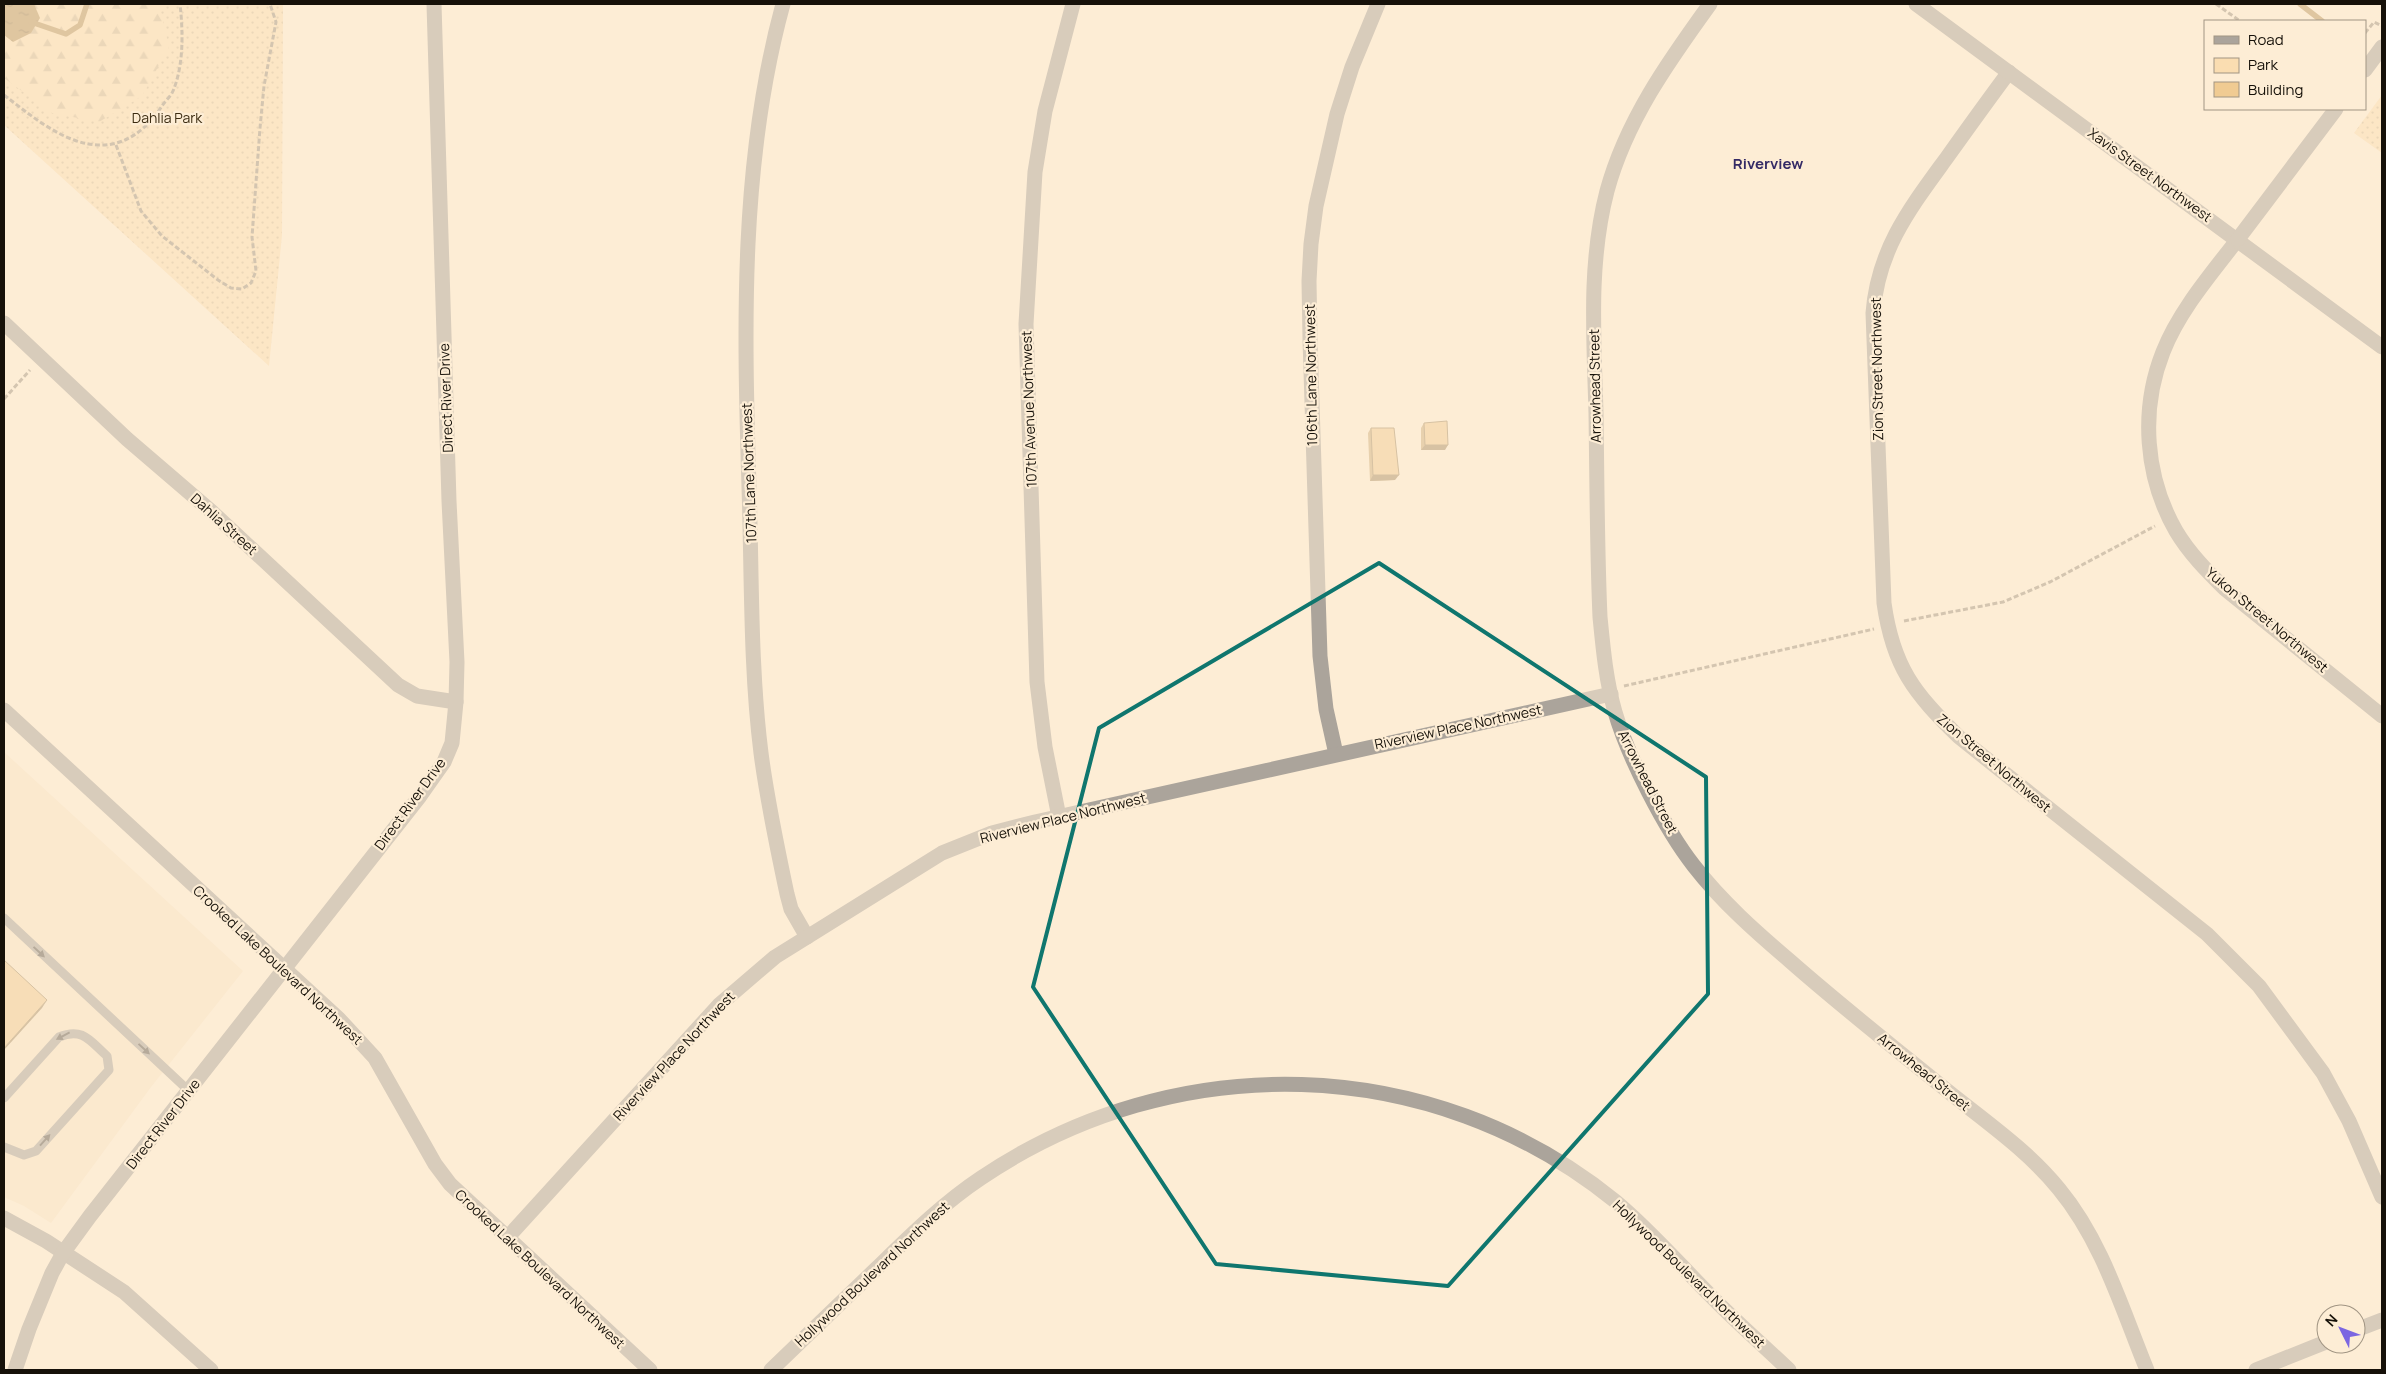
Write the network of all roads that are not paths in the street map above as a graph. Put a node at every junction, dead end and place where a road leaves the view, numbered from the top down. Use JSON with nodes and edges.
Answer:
{"nodes":[{"id":1,"x":434,"y":4,"type":"edge"},
{"id":2,"x":783,"y":4,"type":"edge"},
{"id":3,"x":1073,"y":4,"type":"edge"},
{"id":4,"x":1378,"y":4,"type":"edge"},
{"id":5,"x":1710,"y":4,"type":"edge"},
{"id":6,"x":1916,"y":4,"type":"edge"},
{"id":7,"x":2382,"y":47,"type":"edge"},
{"id":8,"x":2366,"y":69,"type":"edge"},
{"id":9,"x":2009,"y":72,"type":"junction"},
{"id":10,"x":2335,"y":110,"type":"edge"},
{"id":11,"x":2238,"y":239,"type":"junction"},
{"id":12,"x":4,"y":323,"type":"edge"},
{"id":13,"x":2382,"y":347,"type":"edge"},
{"id":14,"x":1617,"y":690,"type":"junction"},
{"id":15,"x":456,"y":702,"type":"junction"},
{"id":16,"x":4,"y":710,"type":"edge"},
{"id":17,"x":2382,"y":716,"type":"edge"},
{"id":18,"x":1336,"y":754,"type":"junction"},
{"id":19,"x":1059,"y":817,"type":"junction"},
{"id":20,"x":4,"y":918,"type":"edge"},
{"id":21,"x":807,"y":937,"type":"junction"},
{"id":22,"x":284,"y":969,"type":"junction"},
{"id":23,"x":189,"y":1092,"type":"junction"},
{"id":24,"x":4,"y":1098,"type":"edge"},
{"id":25,"x":4,"y":1148,"type":"edge"},
{"id":26,"x":2382,"y":1197,"type":"edge"},
{"id":27,"x":4,"y":1218,"type":"edge"},
{"id":28,"x":508,"y":1237,"type":"junction"},
{"id":29,"x":63,"y":1254,"type":"junction"},
{"id":30,"x":2382,"y":1320,"type":"edge"},
{"id":31,"x":2366,"y":1326,"type":"edge"},
{"id":32,"x":2316,"y":1346,"type":"edge"},
{"id":33,"x":15,"y":1370,"type":"edge"},
{"id":34,"x":211,"y":1370,"type":"edge"},
{"id":35,"x":650,"y":1370,"type":"edge"},
{"id":36,"x":771,"y":1370,"type":"edge"},
{"id":37,"x":1789,"y":1370,"type":"edge"},
{"id":38,"x":2148,"y":1370,"type":"edge"},
{"id":39,"x":2256,"y":1370,"type":"edge"}],
"edges":[{"from":1,"to":15,"type":"street","name":"Direct River Drive"},
{"from":2,"to":21,"type":"street","name":"107th Lane Northwest"},
{"from":3,"to":19,"type":"street","name":"107th Avenue Northwest"},
{"from":4,"to":18,"type":"street","name":"106th Lane Northwest"},
{"from":5,"to":14,"type":"street","name":"Arrowhead Street"},
{"from":6,"to":9,"type":"street","name":"Xavis Street Northwest"},
{"from":7,"to":8,"type":"street"},
{"from":9,"to":11,"type":"street","name":"Xavis Street Northwest"},
{"from":9,"to":26,"type":"street","name":"Zion Street Northwest"},
{"from":10,"to":11,"type":"street","name":"Yukon Street Northwest"},
{"from":11,"to":13,"type":"street","name":"Xavis Street Northwest"},
{"from":11,"to":17,"type":"street","name":"Yukon Street Northwest"},
{"from":12,"to":15,"type":"street","name":"Dahlia Street"},
{"from":14,"to":18,"type":"street","name":"Riverview Place Northwest"},
{"from":14,"to":38,"type":"street","name":"Arrowhead Street"},
{"from":15,"to":22,"type":"street","name":"Direct River Drive"},
{"from":16,"to":22,"type":"street","name":"Crooked Lake Boulevard Northwest"},
{"from":18,"to":19,"type":"street","name":"Riverview Place Northwest"},
{"from":19,"to":21,"type":"street","name":"Riverview Place Northwest"},
{"from":20,"to":23,"type":"lane","one_way":true},
{"from":21,"to":28,"type":"street","name":"Riverview Place Northwest"},
{"from":22,"to":23,"type":"street","name":"Direct River Drive"},
{"from":22,"to":28,"type":"street","name":"Crooked Lake Boulevard Northwest"},
{"from":23,"to":29,"type":"street","name":"Direct River Drive"},
{"from":25,"to":24,"type":"lane","one_way":true},
{"from":27,"to":29,"type":"street"},
{"from":28,"to":35,"type":"street","name":"Crooked Lake Boulevard Northwest"},
{"from":29,"to":33,"type":"street","name":"Direct River Drive"},
{"from":29,"to":34,"type":"street"},
{"from":30,"to":31,"type":"street"},
{"from":32,"to":39,"type":"street"},
{"from":36,"to":37,"type":"street","name":"Hollywood Boulevard Northwest"}]}
